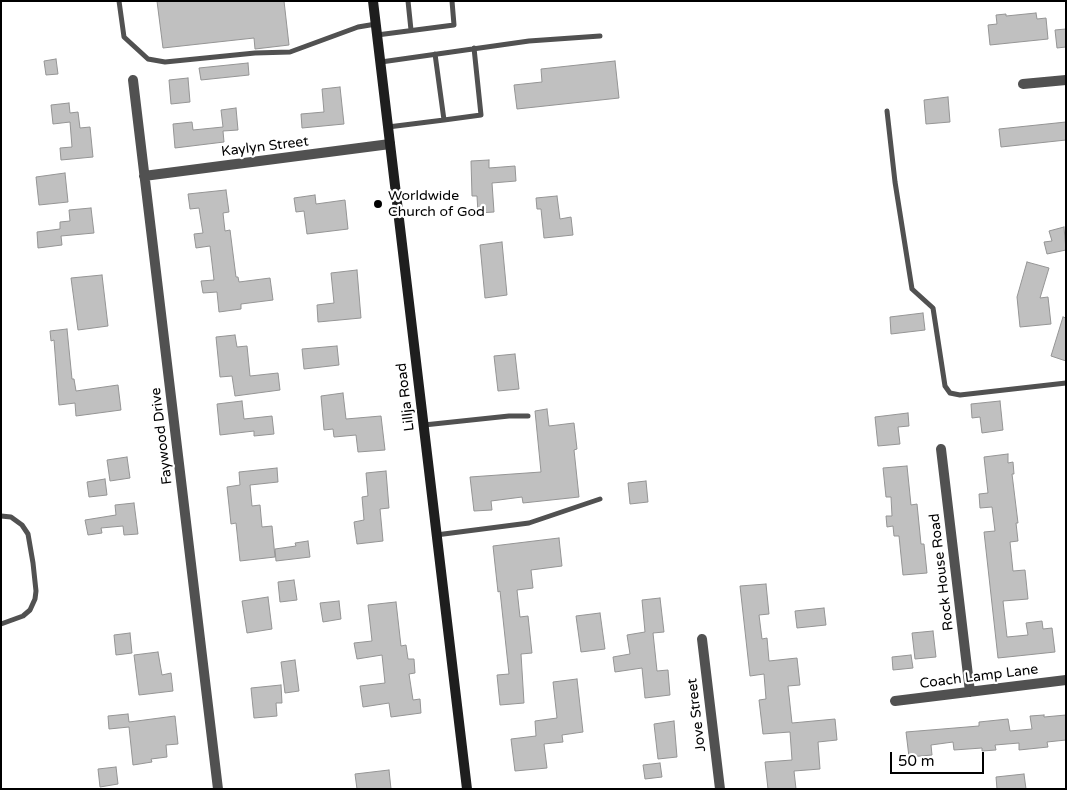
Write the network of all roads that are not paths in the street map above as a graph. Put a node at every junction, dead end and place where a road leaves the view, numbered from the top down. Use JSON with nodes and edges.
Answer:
{"nodes":[{"id":1,"x":119,"y":1,"type":"edge"},
{"id":2,"x":373,"y":1,"type":"edge"},
{"id":3,"x":408,"y":1,"type":"edge"},
{"id":4,"x":452,"y":1,"type":"edge"},
{"id":5,"x":376,"y":24,"type":"junction"},
{"id":6,"x":411,"y":30,"type":"junction"},
{"id":7,"x":377,"y":35,"type":"junction"},
{"id":8,"x":600,"y":36,"type":"dead end"},
{"id":9,"x":474,"y":48,"type":"junction"},
{"id":10,"x":435,"y":54,"type":"junction"},
{"id":11,"x":380,"y":62,"type":"junction"},
{"id":12,"x":132,"y":80,"type":"dead end"},
{"id":13,"x":1066,"y":80,"type":"edge"},
{"id":14,"x":1023,"y":84,"type":"dead end"},
{"id":15,"x":887,"y":111,"type":"dead end"},
{"id":16,"x":444,"y":120,"type":"junction"},
{"id":17,"x":388,"y":127,"type":"junction"},
{"id":18,"x":390,"y":144,"type":"junction"},
{"id":19,"x":144,"y":176,"type":"junction"},
{"id":20,"x":1066,"y":383,"type":"edge"},
{"id":21,"x":528,"y":416,"type":"dead end"},
{"id":22,"x":423,"y":425,"type":"junction"},
{"id":23,"x":941,"y":449,"type":"dead end"},
{"id":24,"x":600,"y":499,"type":"dead end"},
{"id":25,"x":1,"y":516,"type":"edge"},
{"id":26,"x":436,"y":535,"type":"junction"},
{"id":27,"x":1,"y":624,"type":"edge"},
{"id":28,"x":702,"y":639,"type":"dead end"},
{"id":29,"x":1066,"y":680,"type":"edge"},
{"id":30,"x":970,"y":692,"type":"junction"},
{"id":31,"x":895,"y":701,"type":"dead end"},
{"id":32,"x":218,"y":789,"type":"edge"},
{"id":33,"x":467,"y":789,"type":"edge"},
{"id":34,"x":720,"y":789,"type":"edge"}],
"edges":[{"from":1,"to":5,"type":"lane"},
{"from":2,"to":5,"type":"street","name":"Lillja Road"},
{"from":3,"to":6,"type":"lane"},
{"from":4,"to":6,"type":"lane"},
{"from":5,"to":7,"type":"street","name":"Lillja Road"},
{"from":6,"to":7,"type":"lane"},
{"from":7,"to":11,"type":"street","name":"Lillja Road"},
{"from":8,"to":9,"type":"lane"},
{"from":9,"to":10,"type":"lane"},
{"from":9,"to":16,"type":"lane"},
{"from":10,"to":11,"type":"lane"},
{"from":10,"to":16,"type":"lane"},
{"from":11,"to":17,"type":"street","name":"Lillja Road"},
{"from":12,"to":19,"type":"street","name":"Faywood Drive"},
{"from":13,"to":14,"type":"street"},
{"from":15,"to":20,"type":"lane"},
{"from":16,"to":17,"type":"lane"},
{"from":17,"to":18,"type":"street","name":"Lillja Road"},
{"from":18,"to":19,"type":"street","name":"Kaylyn Street"},
{"from":18,"to":22,"type":"street","name":"Lillja Road"},
{"from":19,"to":32,"type":"street","name":"Faywood Drive"},
{"from":21,"to":22,"type":"lane"},
{"from":22,"to":26,"type":"street","name":"Lillja Road"},
{"from":23,"to":30,"type":"street","name":"Rock House Road"},
{"from":24,"to":26,"type":"lane"},
{"from":25,"to":27,"type":"lane"},
{"from":26,"to":33,"type":"street","name":"Lillja Road"},
{"from":28,"to":34,"type":"street","name":"Jove Street"},
{"from":29,"to":30,"type":"street","name":"Coach Lamp Lane"},
{"from":30,"to":31,"type":"street","name":"Coach Lamp Lane"}]}
